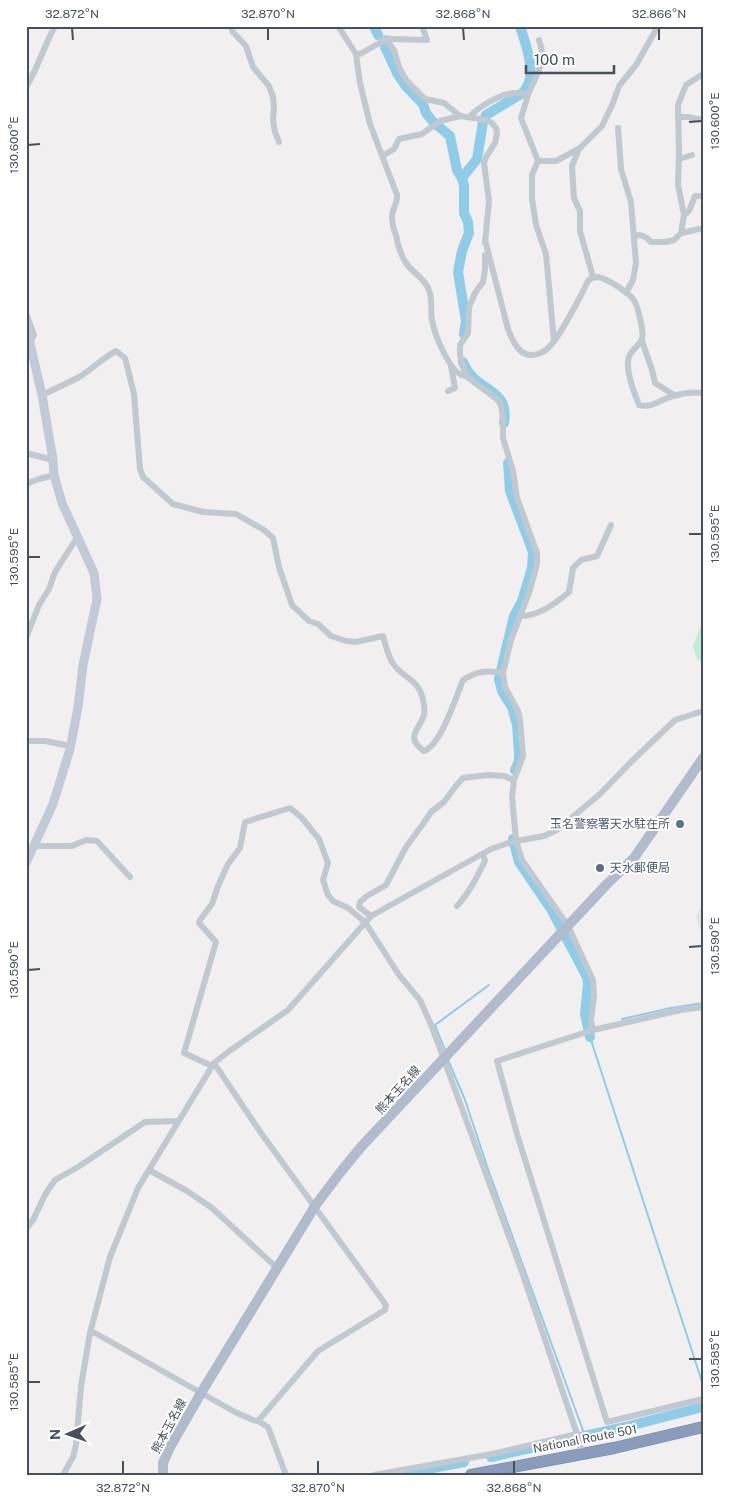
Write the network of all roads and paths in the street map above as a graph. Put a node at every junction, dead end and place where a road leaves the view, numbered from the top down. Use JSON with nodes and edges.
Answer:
{"nodes":[{"id":1,"x":55,"y":26,"type":"edge"},
{"id":2,"x":230,"y":26,"type":"edge"},
{"id":3,"x":338,"y":26,"type":"edge"},
{"id":4,"x":422,"y":26,"type":"edge"},
{"id":5,"x":658,"y":26,"type":"edge"},
{"id":6,"x":539,"y":40,"type":"dead end"},
{"id":7,"x":383,"y":41,"type":"junction"},
{"id":8,"x":356,"y":54,"type":"junction"},
{"id":9,"x":703,"y":74,"type":"edge"},
{"id":10,"x":26,"y":87,"type":"edge"},
{"id":11,"x":525,"y":94,"type":"junction"},
{"id":12,"x":460,"y":116,"type":"junction"},
{"id":13,"x":469,"y":117,"type":"junction"},
{"id":14,"x":678,"y":117,"type":"junction"},
{"id":15,"x":703,"y":120,"type":"edge"},
{"id":16,"x":618,"y":128,"type":"dead end"},
{"id":17,"x":279,"y":142,"type":"dead end"},
{"id":18,"x":580,"y":148,"type":"junction"},
{"id":19,"x":692,"y":155,"type":"dead end"},
{"id":20,"x":384,"y":156,"type":"junction"},
{"id":21,"x":678,"y":159,"type":"junction"},
{"id":22,"x":538,"y":161,"type":"junction"},
{"id":23,"x":703,"y":196,"type":"edge"},
{"id":24,"x":684,"y":215,"type":"junction"},
{"id":25,"x":703,"y":229,"type":"edge"},
{"id":26,"x":681,"y":233,"type":"junction"},
{"id":27,"x":634,"y":235,"type":"junction"},
{"id":28,"x":485,"y":240,"type":"junction"},
{"id":29,"x":593,"y":277,"type":"junction"},
{"id":30,"x":626,"y":293,"type":"junction"},
{"id":31,"x":26,"y":313,"type":"edge"},
{"id":32,"x":26,"y":331,"type":"edge"},
{"id":33,"x":554,"y":341,"type":"junction"},
{"id":34,"x":642,"y":341,"type":"junction"},
{"id":35,"x":30,"y":343,"type":"junction"},
{"id":36,"x":450,"y":362,"type":"junction"},
{"id":37,"x":466,"y":376,"type":"junction"},
{"id":38,"x":448,"y":391,"type":"dead end"},
{"id":39,"x":703,"y":392,"type":"edge"},
{"id":40,"x":42,"y":395,"type":"junction"},
{"id":41,"x":674,"y":395,"type":"junction"},
{"id":42,"x":26,"y":453,"type":"edge"},
{"id":43,"x":53,"y":460,"type":"junction"},
{"id":44,"x":54,"y":476,"type":"junction"},
{"id":45,"x":26,"y":484,"type":"edge"},
{"id":46,"x":611,"y":524,"type":"dead end"},
{"id":47,"x":78,"y":536,"type":"junction"},
{"id":48,"x":519,"y":616,"type":"junction"},
{"id":49,"x":26,"y":638,"type":"edge"},
{"id":50,"x":502,"y":673,"type":"junction"},
{"id":51,"x":703,"y":711,"type":"edge"},
{"id":52,"x":26,"y":741,"type":"edge"},
{"id":53,"x":70,"y":746,"type":"junction"},
{"id":54,"x":703,"y":758,"type":"edge"},
{"id":55,"x":513,"y":779,"type":"junction"},
{"id":56,"x":514,"y":841,"type":"junction"},
{"id":57,"x":34,"y":846,"type":"junction"},
{"id":58,"x":482,"y":854,"type":"junction"},
{"id":59,"x":27,"y":860,"type":"edge"},
{"id":60,"x":130,"y":877,"type":"dead end"},
{"id":61,"x":457,"y":906,"type":"dead end"},
{"id":62,"x":371,"y":916,"type":"junction"},
{"id":63,"x":366,"y":922,"type":"junction"},
{"id":64,"x":563,"y":931,"type":"junction"},
{"id":65,"x":703,"y":1007,"type":"edge"},
{"id":66,"x":590,"y":1031,"type":"junction"},
{"id":67,"x":449,"y":1054,"type":"junction"},
{"id":68,"x":213,"y":1065,"type":"junction"},
{"id":69,"x":178,"y":1121,"type":"junction"},
{"id":70,"x":149,"y":1170,"type":"junction"},
{"id":71,"x":315,"y":1206,"type":"junction"},
{"id":72,"x":26,"y":1229,"type":"edge"},
{"id":73,"x":277,"y":1268,"type":"junction"},
{"id":74,"x":90,"y":1333,"type":"junction"},
{"id":75,"x":201,"y":1393,"type":"junction"},
{"id":76,"x":703,"y":1399,"type":"edge"},
{"id":77,"x":258,"y":1421,"type":"junction"},
{"id":78,"x":703,"y":1427,"type":"edge"},
{"id":79,"x":578,"y":1436,"type":"junction"},
{"id":80,"x":581,"y":1451,"type":"junction"},
{"id":81,"x":63,"y":1475,"type":"edge"},
{"id":82,"x":163,"y":1475,"type":"edge"},
{"id":83,"x":286,"y":1475,"type":"edge"},
{"id":84,"x":374,"y":1475,"type":"edge"},
{"id":85,"x":471,"y":1475,"type":"edge"}],
"edges":[{"from":1,"to":10,"type":"street"},
{"from":2,"to":17,"type":"street"},
{"from":3,"to":8,"type":"street"},
{"from":4,"to":7,"type":"street"},
{"from":5,"to":18,"type":"street"},
{"from":6,"to":11,"type":"street"},
{"from":7,"to":8,"type":"street"},
{"from":7,"to":12,"type":"street"},
{"from":8,"to":20,"type":"street"},
{"from":9,"to":14,"type":"street"},
{"from":11,"to":13,"type":"street"},
{"from":11,"to":22,"type":"street"},
{"from":12,"to":13,"type":"street"},
{"from":12,"to":20,"type":"street"},
{"from":13,"to":28,"type":"street"},
{"from":14,"to":15,"type":"street"},
{"from":14,"to":21,"type":"street"},
{"from":16,"to":27,"type":"street"},
{"from":18,"to":22,"type":"street"},
{"from":18,"to":29,"type":"street"},
{"from":19,"to":21,"type":"street"},
{"from":20,"to":36,"type":"street"},
{"from":21,"to":24,"type":"street"},
{"from":22,"to":33,"type":"street"},
{"from":23,"to":24,"type":"street"},
{"from":24,"to":26,"type":"street"},
{"from":25,"to":26,"type":"street"},
{"from":26,"to":27,"type":"street"},
{"from":27,"to":30,"type":"street"},
{"from":28,"to":33,"type":"street"},
{"from":28,"to":37,"type":"street"},
{"from":29,"to":30,"type":"street"},
{"from":29,"to":33,"type":"street"},
{"from":30,"to":34,"type":"street"},
{"from":31,"to":35,"type":"street"},
{"from":32,"to":35,"type":"street"},
{"from":34,"to":41,"type":"street"},
{"from":34,"to":41,"type":"street"},
{"from":35,"to":40,"type":"street"},
{"from":36,"to":37,"type":"street"},
{"from":36,"to":38,"type":"street"},
{"from":37,"to":48,"type":"street"},
{"from":39,"to":41,"type":"street"},
{"from":40,"to":43,"type":"street"},
{"from":40,"to":50,"type":"street"},
{"from":42,"to":43,"type":"street"},
{"from":43,"to":44,"type":"street"},
{"from":44,"to":45,"type":"street"},
{"from":44,"to":47,"type":"street"},
{"from":46,"to":48,"type":"street"},
{"from":47,"to":49,"type":"street"},
{"from":47,"to":53,"type":"street"},
{"from":48,"to":50,"type":"street"},
{"from":50,"to":55,"type":"street"},
{"from":51,"to":56,"type":"street"},
{"from":52,"to":53,"type":"street"},
{"from":53,"to":57,"type":"street"},
{"from":54,"to":64,"type":"main road","name":"熊本玉名線"},
{"from":55,"to":56,"type":"street"},
{"from":55,"to":62,"type":"street"},
{"from":56,"to":58,"type":"street"},
{"from":56,"to":64,"type":"street"},
{"from":57,"to":59,"type":"street"},
{"from":57,"to":60,"type":"street"},
{"from":58,"to":61,"type":"street"},
{"from":58,"to":62,"type":"street"},
{"from":62,"to":63,"type":"street"},
{"from":63,"to":67,"type":"street"},
{"from":63,"to":68,"type":"street"},
{"from":63,"to":68,"type":"street"},
{"from":64,"to":66,"type":"street"},
{"from":64,"to":67,"type":"main road","name":"熊本玉名線"},
{"from":65,"to":66,"type":"street"},
{"from":66,"to":76,"type":"street"},
{"from":67,"to":71,"type":"main road","name":"熊本玉名線"},
{"from":67,"to":79,"type":"street"},
{"from":68,"to":69,"type":"street"},
{"from":68,"to":71,"type":"street"},
{"from":69,"to":70,"type":"street"},
{"from":69,"to":72,"type":"street"},
{"from":70,"to":73,"type":"street"},
{"from":70,"to":74,"type":"street"},
{"from":71,"to":73,"type":"main road","name":"熊本玉名線"},
{"from":71,"to":77,"type":"street"},
{"from":73,"to":75,"type":"main road","name":"熊本玉名線"},
{"from":74,"to":75,"type":"street"},
{"from":74,"to":81,"type":"street"},
{"from":75,"to":77,"type":"street"},
{"from":75,"to":82,"type":"main road","name":"熊本玉名線"},
{"from":77,"to":83,"type":"street"},
{"from":78,"to":80,"type":"highway","name":"National Route 501"},
{"from":79,"to":80,"type":"street"},
{"from":79,"to":84,"type":"street"},
{"from":80,"to":85,"type":"highway","name":"National Route 501"}]}
